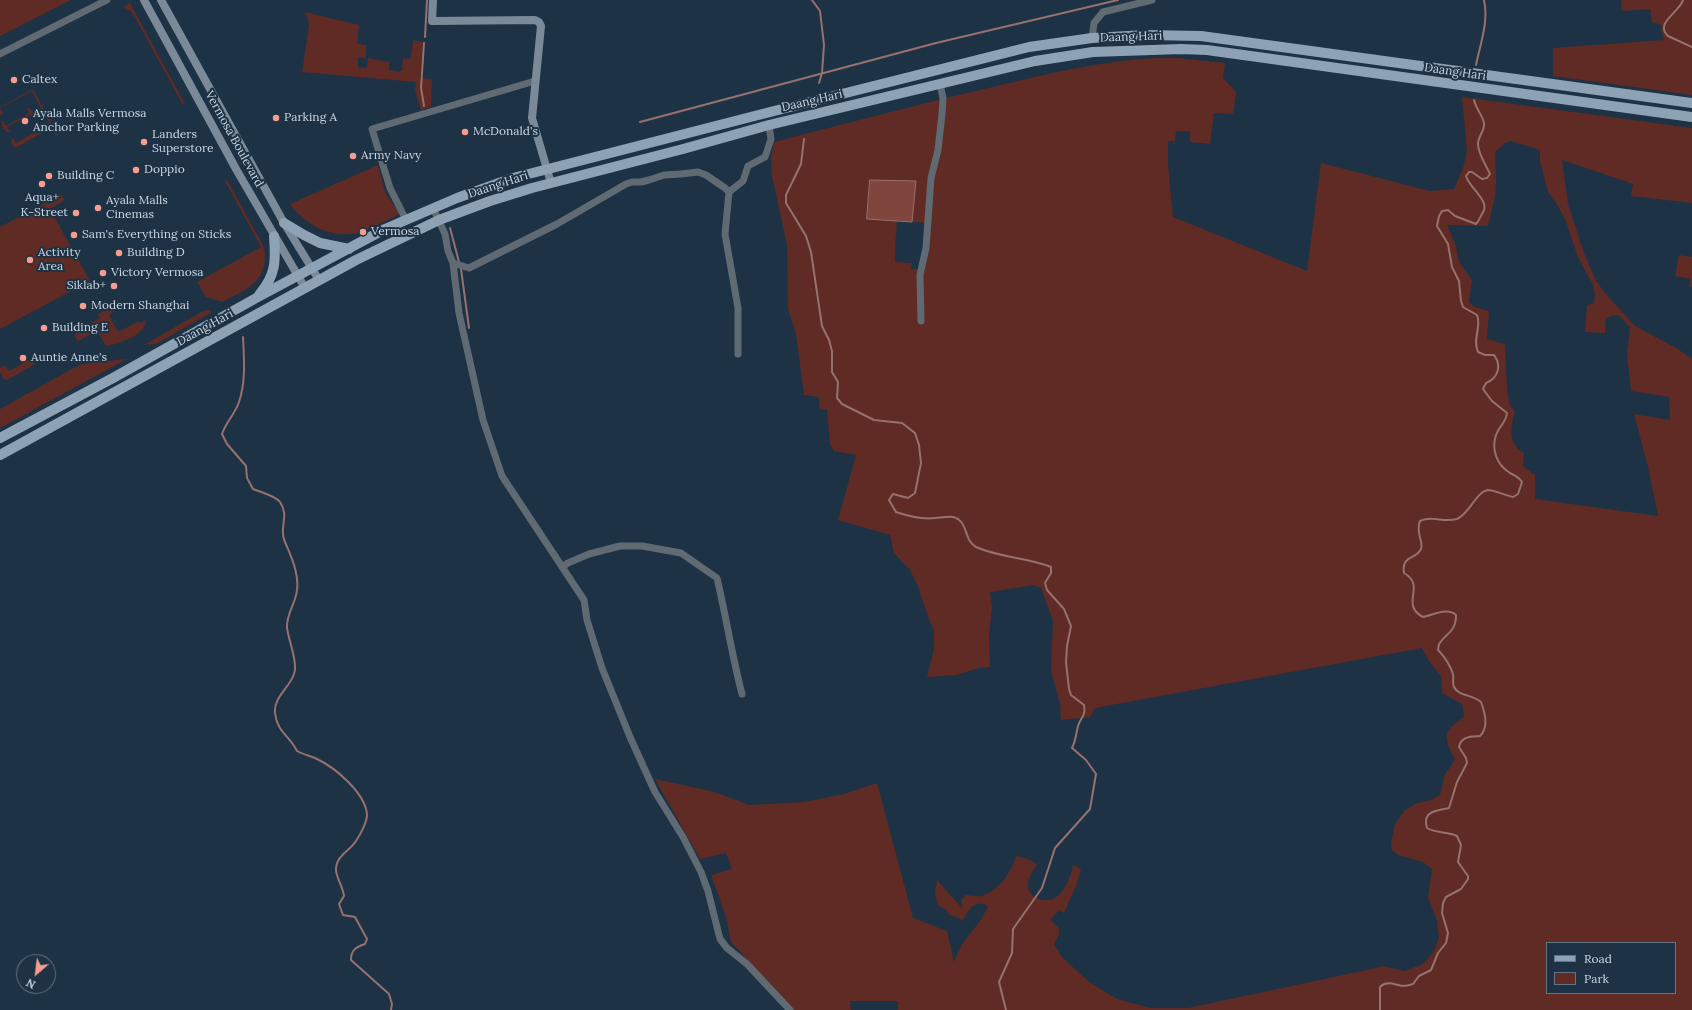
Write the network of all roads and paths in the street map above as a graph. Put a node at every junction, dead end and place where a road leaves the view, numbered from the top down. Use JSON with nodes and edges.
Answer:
{"nodes":[{"id":1,"x":107,"y":0,"type":"edge"},
{"id":2,"x":144,"y":0,"type":"edge"},
{"id":3,"x":162,"y":0,"type":"edge"},
{"id":4,"x":433,"y":0,"type":"edge"},
{"id":5,"x":1152,"y":0,"type":"edge"},
{"id":6,"x":1092,"y":38,"type":"junction"},
{"id":7,"x":0,"y":54,"type":"edge"},
{"id":8,"x":535,"y":81,"type":"junction"},
{"id":9,"x":940,"y":84,"type":"junction"},
{"id":10,"x":1688,"y":102,"type":"edge"},
{"id":11,"x":1688,"y":116,"type":"edge"},
{"id":12,"x":769,"y":125,"type":"junction"},
{"id":13,"x":547,"y":170,"type":"junction"},
{"id":14,"x":551,"y":183,"type":"junction"},
{"id":15,"x":729,"y":192,"type":"junction"},
{"id":16,"x":433,"y":208,"type":"junction"},
{"id":17,"x":406,"y":220,"type":"junction"},
{"id":18,"x":439,"y":220,"type":"junction"},
{"id":19,"x":284,"y":223,"type":"junction"},
{"id":20,"x":274,"y":236,"type":"junction"},
{"id":21,"x":349,"y":249,"type":"junction"},
{"id":22,"x":453,"y":263,"type":"junction"},
{"id":23,"x":312,"y":269,"type":"junction"},
{"id":24,"x":298,"y":276,"type":"junction"},
{"id":25,"x":319,"y":280,"type":"junction"},
{"id":26,"x":305,"y":288,"type":"junction"},
{"id":27,"x":258,"y":297,"type":"junction"},
{"id":28,"x":921,"y":320,"type":"dead end"},
{"id":29,"x":738,"y":354,"type":"dead end"},
{"id":30,"x":0,"y":438,"type":"edge"},
{"id":31,"x":0,"y":455,"type":"edge"},
{"id":32,"x":562,"y":567,"type":"junction"},
{"id":33,"x":742,"y":694,"type":"dead end"},
{"id":34,"x":790,"y":1010,"type":"edge"}],
"edges":[{"from":1,"to":7,"type":"street"},
{"from":2,"to":20,"type":"main road","name":"Vermosa Boulevard"},
{"from":3,"to":19,"type":"main road","name":"Vermosa Boulevard"},
{"from":4,"to":8,"type":"main road"},
{"from":5,"to":6,"type":"street"},
{"from":6,"to":10,"type":"main road","name":"Daang Hari"},
{"from":6,"to":13,"type":"main road","name":"Daang Hari"},
{"from":8,"to":13,"type":"main road"},
{"from":8,"to":17,"type":"street"},
{"from":9,"to":11,"type":"main road","name":"Daang Hari"},
{"from":9,"to":12,"type":"main road","name":"Daang Hari"},
{"from":9,"to":28,"type":"street"},
{"from":10,"to":11,"type":"main road"},
{"from":12,"to":14,"type":"main road","name":"Daang Hari"},
{"from":12,"to":15,"type":"street"},
{"from":13,"to":14,"type":"main road"},
{"from":13,"to":16,"type":"main road","name":"Daang Hari"},
{"from":14,"to":18,"type":"main road","name":"Daang Hari"},
{"from":15,"to":22,"type":"street"},
{"from":15,"to":29,"type":"street"},
{"from":16,"to":17,"type":"main road","name":"Daang Hari"},
{"from":16,"to":18,"type":"street"},
{"from":17,"to":21,"type":"main road","name":"Daang Hari"},
{"from":18,"to":22,"type":"street"},
{"from":18,"to":25,"type":"main road","name":"Daang Hari"},
{"from":19,"to":21,"type":"main road"},
{"from":19,"to":23,"type":"main road","name":"Vermosa Boulevard"},
{"from":20,"to":24,"type":"main road","name":"Vermosa Boulevard"},
{"from":20,"to":27,"type":"main road"},
{"from":21,"to":23,"type":"main road","name":"Daang Hari"},
{"from":22,"to":32,"type":"street"},
{"from":23,"to":24,"type":"main road","name":"Daang Hari"},
{"from":23,"to":25,"type":"main road","name":"Vermosa Boulevard"},
{"from":24,"to":26,"type":"main road","name":"Vermosa Boulevard"},
{"from":24,"to":27,"type":"main road","name":"Daang Hari"},
{"from":25,"to":26,"type":"main road","name":"Daang Hari"},
{"from":26,"to":31,"type":"main road","name":"Daang Hari"},
{"from":27,"to":30,"type":"main road","name":"Daang Hari"},
{"from":32,"to":33,"type":"street"},
{"from":32,"to":34,"type":"street"}]}
